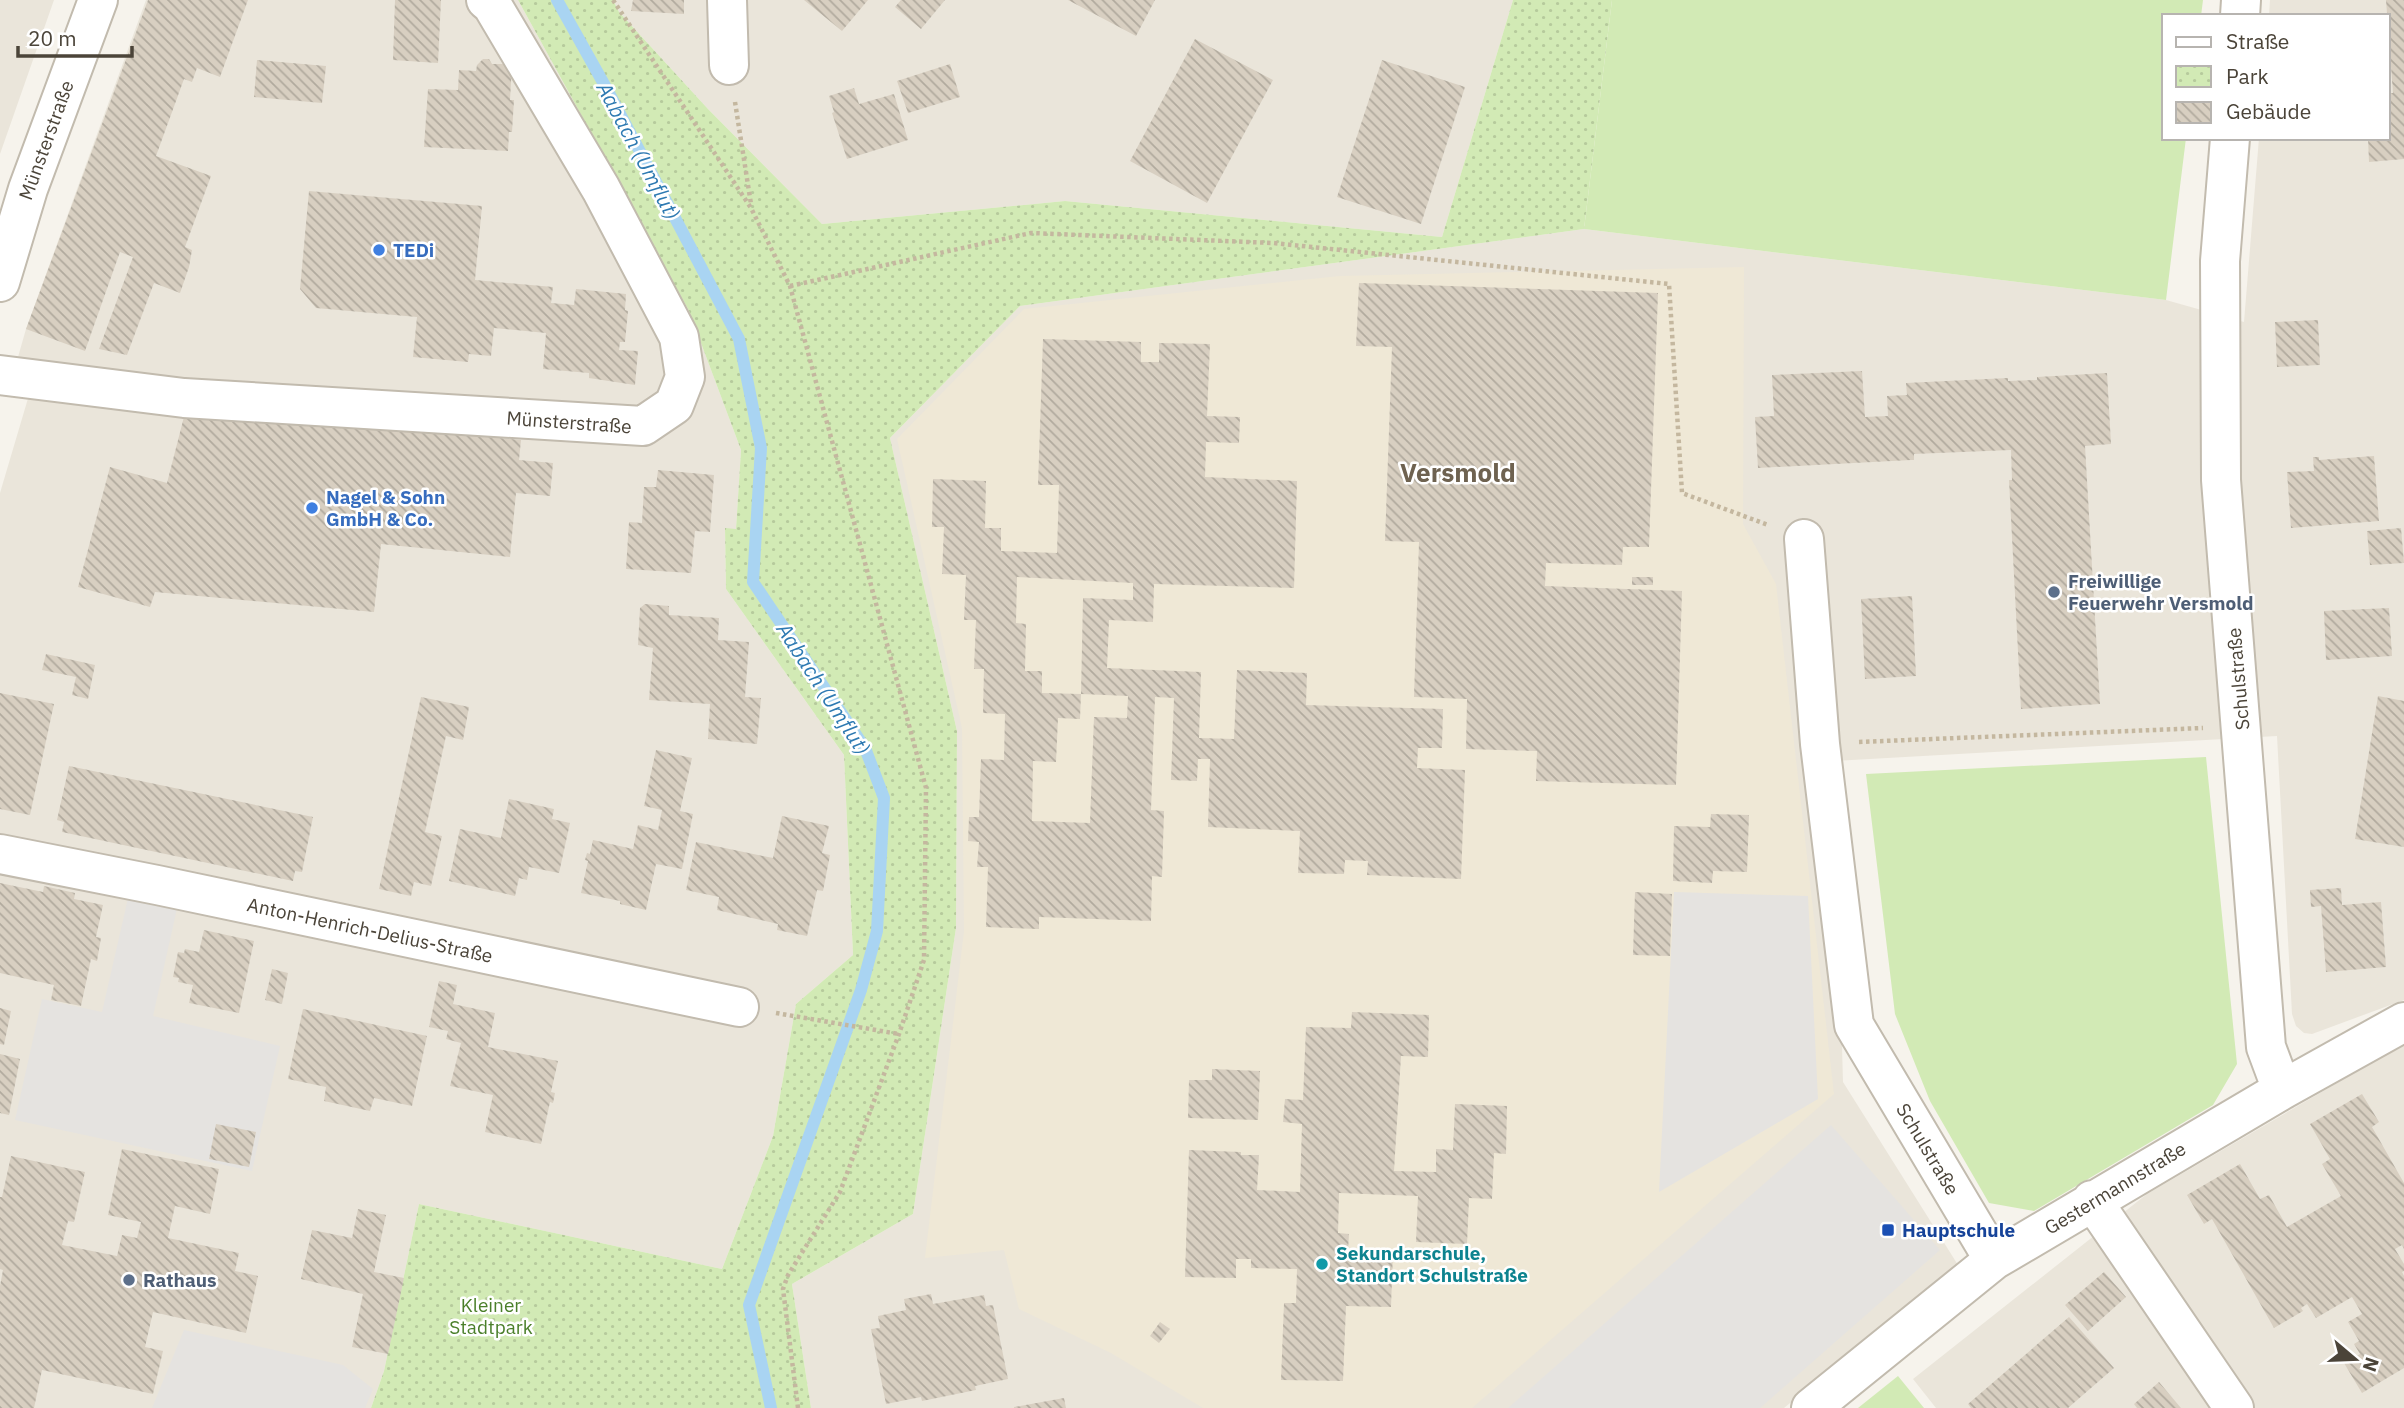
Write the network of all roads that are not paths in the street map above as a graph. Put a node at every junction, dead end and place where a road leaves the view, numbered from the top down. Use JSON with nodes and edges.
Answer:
{"nodes":[{"id":1,"x":98,"y":0,"type":"edge"},
{"id":2,"x":486,"y":0,"type":"edge"},
{"id":3,"x":727,"y":0,"type":"edge"},
{"id":4,"x":729,"y":65,"type":"road end"},
{"id":5,"x":2230,"y":140,"type":"edge"},
{"id":6,"x":0,"y":282,"type":"edge"},
{"id":7,"x":0,"y":375,"type":"edge"},
{"id":8,"x":1804,"y":538,"type":"road end"},
{"id":9,"x":0,"y":854,"type":"edge"},
{"id":10,"x":739,"y":1007,"type":"dead end"},
{"id":11,"x":2404,"y":1022,"type":"edge"},
{"id":12,"x":2282,"y":1090,"type":"junction"},
{"id":13,"x":2092,"y":1200,"type":"junction"},
{"id":14,"x":1994,"y":1260,"type":"junction"},
{"id":15,"x":1811,"y":1408,"type":"edge"},
{"id":16,"x":2234,"y":1408,"type":"edge"}],
"edges":[{"from":1,"to":6,"type":"street","name":"Münsterstraße"},
{"from":2,"to":7,"type":"street","name":"Münsterstraße"},
{"from":3,"to":4,"type":"street"},
{"from":5,"to":12,"type":"street","name":"Schulstraße"},
{"from":8,"to":14,"type":"street","name":"Schulstraße"},
{"from":9,"to":10,"type":"street","name":"Anton-Henrich-Delius-Straße"},
{"from":11,"to":12,"type":"street","name":"Gestermannstraße"},
{"from":12,"to":13,"type":"street","name":"Gestermannstraße"},
{"from":13,"to":14,"type":"street","name":"Gestermannstraße"},
{"from":13,"to":16,"type":"street"},
{"from":14,"to":15,"type":"street","name":"Gestermannstraße"}]}
